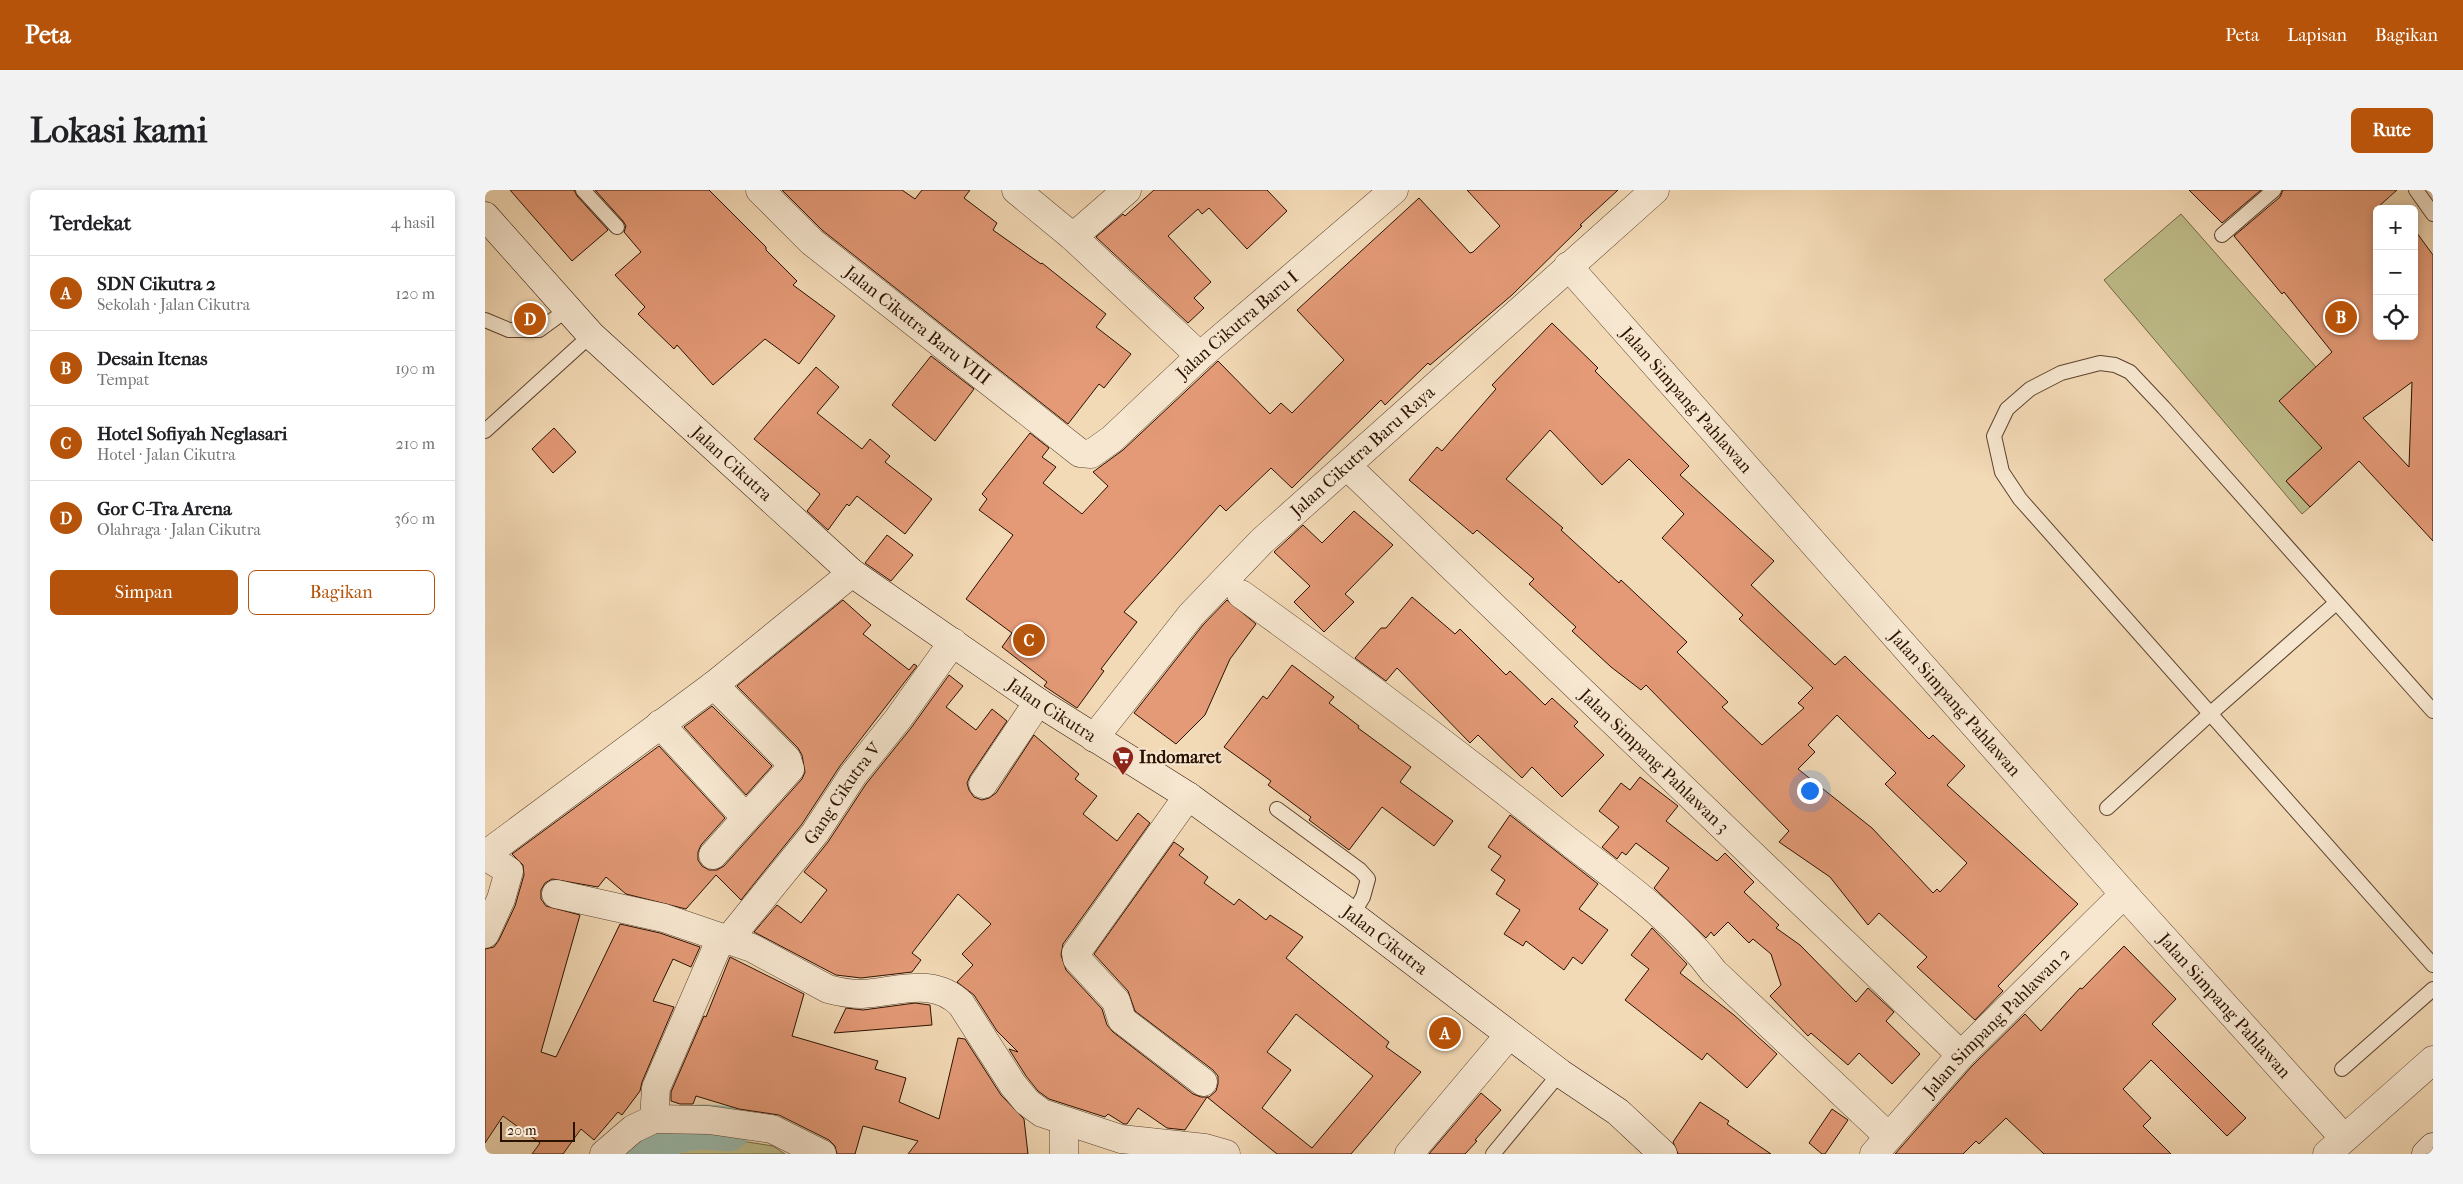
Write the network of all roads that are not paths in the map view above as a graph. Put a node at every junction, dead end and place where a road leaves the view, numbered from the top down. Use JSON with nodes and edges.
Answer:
{"nodes":[{"id":1,"x":583,"y":190,"type":"edge"},
{"id":2,"x":760,"y":190,"type":"edge"},
{"id":3,"x":1016,"y":190,"type":"edge"},
{"id":4,"x":1127,"y":190,"type":"edge"},
{"id":5,"x":1394,"y":190,"type":"edge"},
{"id":6,"x":1655,"y":190,"type":"edge"},
{"id":7,"x":2274,"y":190,"type":"edge"},
{"id":8,"x":2416,"y":190,"type":"edge"},
{"id":9,"x":2433,"y":214,"type":"edge"},
{"id":10,"x":485,"y":216,"type":"edge"},
{"id":11,"x":617,"y":228,"type":"dead end"},
{"id":12,"x":2222,"y":236,"type":"dead end"},
{"id":13,"x":1073,"y":237,"type":"junction"},
{"id":14,"x":1568,"y":266,"type":"junction"},
{"id":15,"x":568,"y":309,"type":"junction"},
{"id":16,"x":485,"y":320,"type":"edge"},
{"id":17,"x":591,"y":335,"type":"junction"},
{"id":18,"x":1201,"y":356,"type":"junction"},
{"id":19,"x":485,"y":432,"type":"edge"},
{"id":20,"x":1080,"y":452,"type":"joint"},
{"id":21,"x":1347,"y":466,"type":"junction"},
{"id":22,"x":852,"y":574,"type":"junction"},
{"id":23,"x":1241,"y":594,"type":"dead end"},
{"id":24,"x":2336,"y":602,"type":"junction"},
{"id":25,"x":953,"y":642,"type":"junction"},
{"id":26,"x":714,"y":685,"type":"junction"},
{"id":27,"x":1038,"y":702,"type":"junction"},
{"id":28,"x":2433,"y":711,"type":"edge"},
{"id":29,"x":2211,"y":713,"type":"junction"},
{"id":30,"x":661,"y":724,"type":"junction"},
{"id":31,"x":1094,"y":738,"type":"junction"},
{"id":32,"x":983,"y":784,"type":"dead end"},
{"id":33,"x":1188,"y":796,"type":"junction"},
{"id":34,"x":2107,"y":808,"type":"dead end"},
{"id":35,"x":1277,"y":809,"type":"dead end"},
{"id":36,"x":746,"y":818,"type":"junction"},
{"id":37,"x":485,"y":855,"type":"edge"},
{"id":38,"x":713,"y":855,"type":"dead end"},
{"id":39,"x":556,"y":894,"type":"dead end"},
{"id":40,"x":2123,"y":894,"type":"junction"},
{"id":41,"x":1352,"y":915,"type":"junction"},
{"id":42,"x":485,"y":934,"type":"edge"},
{"id":43,"x":725,"y":939,"type":"junction"},
{"id":44,"x":2433,"y":964,"type":"edge"},
{"id":45,"x":2433,"y":989,"type":"edge"},
{"id":46,"x":1509,"y":1035,"type":"junction"},
{"id":47,"x":1961,"y":1055,"type":"junction"},
{"id":48,"x":2433,"y":1060,"type":"edge"},
{"id":49,"x":2342,"y":1069,"type":"dead end"},
{"id":50,"x":1560,"y":1073,"type":"junction"},
{"id":51,"x":1203,"y":1082,"type":"dead end"},
{"id":52,"x":653,"y":1119,"type":"junction"},
{"id":53,"x":1064,"y":1121,"type":"junction"},
{"id":54,"x":1881,"y":1146,"type":"edge"},
{"id":55,"x":2336,"y":1146,"type":"edge"},
{"id":56,"x":2433,"y":1147,"type":"edge"},
{"id":57,"x":604,"y":1154,"type":"edge"},
{"id":58,"x":821,"y":1154,"type":"edge"},
{"id":59,"x":1063,"y":1154,"type":"edge"},
{"id":60,"x":1226,"y":1154,"type":"edge"},
{"id":61,"x":1409,"y":1154,"type":"edge"},
{"id":62,"x":1493,"y":1154,"type":"edge"},
{"id":63,"x":1663,"y":1154,"type":"edge"},
{"id":64,"x":2425,"y":1154,"type":"edge"}],
"edges":[{"from":1,"to":11,"type":"lane"},
{"from":2,"to":20,"type":"street","name":"Jalan Cikutra Baru VIII"},
{"from":3,"to":13,"type":"street"},
{"from":4,"to":13,"type":"street"},
{"from":5,"to":18,"type":"street","name":"Jalan Cikutra Baru I"},
{"from":6,"to":14,"type":"street","name":"Jalan Cikutra Baru Raya"},
{"from":7,"to":12,"type":"lane"},
{"from":8,"to":9,"type":"lane"},
{"from":10,"to":15,"type":"street","name":"Jalan Cikutra"},
{"from":13,"to":18,"type":"street"},
{"from":14,"to":21,"type":"street","name":"Jalan Cikutra Baru Raya"},
{"from":14,"to":40,"type":"street","name":"Jalan Simpang Pahlawan"},
{"from":15,"to":16,"type":"lane"},
{"from":15,"to":17,"type":"street","name":"Jalan Cikutra"},
{"from":17,"to":19,"type":"lane"},
{"from":17,"to":22,"type":"street","name":"Jalan Cikutra"},
{"from":18,"to":20,"type":"street","name":"Jalan Cikutra Baru I"},
{"from":21,"to":31,"type":"street","name":"Jalan Cikutra Baru Raya"},
{"from":21,"to":47,"type":"street","name":"Jalan Simpang Pahlawan 3"},
{"from":22,"to":25,"type":"street","name":"Jalan Cikutra"},
{"from":22,"to":26,"type":"street"},
{"from":23,"to":54,"type":"street"},
{"from":24,"to":28,"type":"lane"},
{"from":24,"to":29,"type":"lane"},
{"from":24,"to":29,"type":"lane"},
{"from":25,"to":27,"type":"street","name":"Jalan Cikutra"},
{"from":25,"to":43,"type":"street","name":"Gang Cikutra V"},
{"from":26,"to":30,"type":"street"},
{"from":26,"to":36,"type":"street"},
{"from":27,"to":31,"type":"street","name":"Jalan Cikutra"},
{"from":27,"to":32,"type":"street"},
{"from":29,"to":34,"type":"lane"},
{"from":29,"to":44,"type":"lane"},
{"from":30,"to":36,"type":"street"},
{"from":30,"to":37,"type":"street"},
{"from":31,"to":33,"type":"street","name":"Jalan Cikutra"},
{"from":33,"to":41,"type":"street","name":"Jalan Cikutra"},
{"from":33,"to":51,"type":"street"},
{"from":35,"to":41,"type":"lane"},
{"from":36,"to":38,"type":"street"},
{"from":37,"to":42,"type":"street"},
{"from":39,"to":43,"type":"street"},
{"from":40,"to":47,"type":"street","name":"Jalan Simpang Pahlawan 2"},
{"from":40,"to":55,"type":"street","name":"Jalan Simpang Pahlawan"},
{"from":41,"to":46,"type":"street","name":"Jalan Cikutra"},
{"from":43,"to":52,"type":"street","name":"Gang Cikutra V"},
{"from":43,"to":53,"type":"street"},
{"from":45,"to":49,"type":"lane"},
{"from":46,"to":50,"type":"street","name":"Jalan Cikutra"},
{"from":46,"to":61,"type":"street"},
{"from":47,"to":54,"type":"street","name":"Jalan Simpang Pahlawan 2"},
{"from":48,"to":55,"type":"street"},
{"from":50,"to":62,"type":"lane"},
{"from":50,"to":63,"type":"street","name":"Jalan Cikutra"},
{"from":52,"to":57,"type":"street"},
{"from":52,"to":58,"type":"street"},
{"from":53,"to":59,"type":"street"},
{"from":53,"to":60,"type":"street"},
{"from":56,"to":64,"type":"street"}]}
